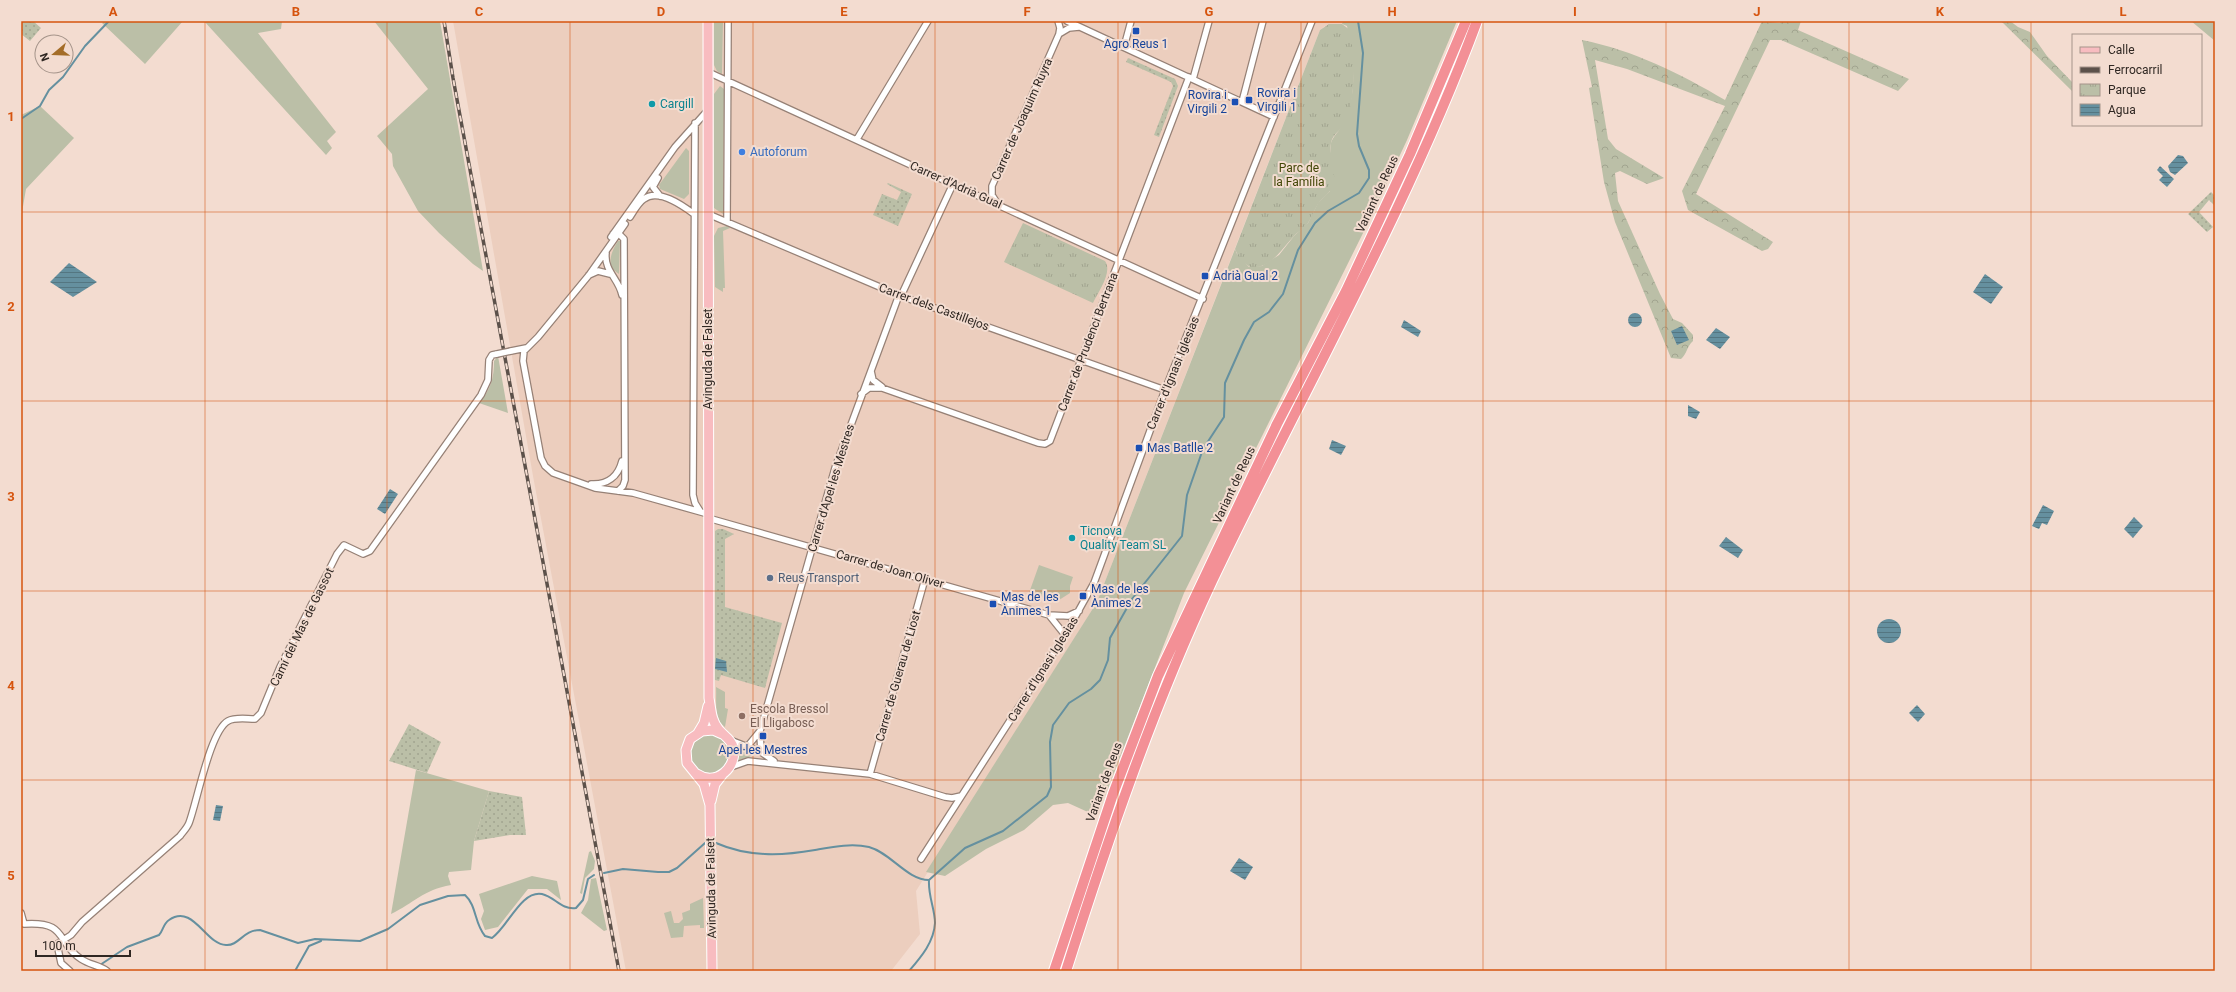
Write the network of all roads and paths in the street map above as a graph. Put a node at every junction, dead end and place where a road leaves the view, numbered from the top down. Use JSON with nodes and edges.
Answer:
{"nodes":[{"id":1,"x":708,"y":21,"type":"edge"},
{"id":2,"x":728,"y":21,"type":"edge"},
{"id":3,"x":928,"y":21,"type":"edge"},
{"id":4,"x":1058,"y":21,"type":"edge"},
{"id":5,"x":1067,"y":21,"type":"edge"},
{"id":6,"x":1131,"y":21,"type":"edge"},
{"id":7,"x":1208,"y":21,"type":"edge"},
{"id":8,"x":1263,"y":21,"type":"edge"},
{"id":9,"x":1312,"y":21,"type":"edge"},
{"id":10,"x":1466,"y":21,"type":"edge"},
{"id":11,"x":1477,"y":21,"type":"edge"},
{"id":12,"x":1080,"y":27,"type":"junction"},
{"id":13,"x":1059,"y":34,"type":"junction"},
{"id":14,"x":1124,"y":47,"type":"junction"},
{"id":15,"x":708,"y":72,"type":"junction"},
{"id":16,"x":1191,"y":78,"type":"junction"},
{"id":17,"x":727,"y":81,"type":"junction"},
{"id":18,"x":1242,"y":102,"type":"junction"},
{"id":19,"x":708,"y":110,"type":"junction"},
{"id":20,"x":1274,"y":117,"type":"junction"},
{"id":21,"x":695,"y":123,"type":"junction"},
{"id":22,"x":857,"y":139,"type":"junction"},
{"id":23,"x":953,"y":184,"type":"junction"},
{"id":24,"x":992,"y":186,"type":"junction"},
{"id":25,"x":976,"y":194,"type":"junction"},
{"id":26,"x":660,"y":196,"type":"junction"},
{"id":27,"x":997,"y":204,"type":"junction"},
{"id":28,"x":694,"y":214,"type":"junction"},
{"id":29,"x":708,"y":214,"type":"junction"},
{"id":30,"x":726,"y":222,"type":"junction"},
{"id":31,"x":625,"y":224,"type":"junction"},
{"id":32,"x":614,"y":236,"type":"junction"},
{"id":33,"x":624,"y":239,"type":"junction"},
{"id":34,"x":606,"y":251,"type":"junction"},
{"id":35,"x":1120,"y":260,"type":"junction"},
{"id":36,"x":610,"y":274,"type":"junction"},
{"id":37,"x":589,"y":275,"type":"junction"},
{"id":38,"x":573,"y":294,"type":"junction"},
{"id":39,"x":900,"y":295,"type":"junction"},
{"id":40,"x":1203,"y":298,"type":"junction"},
{"id":41,"x":624,"y":306,"type":"junction"},
{"id":42,"x":527,"y":348,"type":"junction"},
{"id":43,"x":1080,"y":360,"type":"junction"},
{"id":44,"x":871,"y":369,"type":"junction"},
{"id":45,"x":882,"y":388,"type":"junction"},
{"id":46,"x":1165,"y":390,"type":"junction"},
{"id":47,"x":861,"y":394,"type":"junction"},
{"id":48,"x":623,"y":455,"type":"junction"},
{"id":49,"x":614,"y":478,"type":"junction"},
{"id":50,"x":588,"y":484,"type":"junction"},
{"id":51,"x":617,"y":491,"type":"junction"},
{"id":52,"x":705,"y":514,"type":"junction"},
{"id":53,"x":813,"y":547,"type":"junction"},
{"id":54,"x":925,"y":579,"type":"junction"},
{"id":55,"x":1079,"y":611,"type":"junction"},
{"id":56,"x":1049,"y":615,"type":"junction"},
{"id":57,"x":1065,"y":635,"type":"junction"},
{"id":58,"x":709,"y":698,"type":"junction"},
{"id":59,"x":760,"y":731,"type":"junction"},
{"id":60,"x":698,"y":733,"type":"junction"},
{"id":61,"x":726,"y":737,"type":"junction"},
{"id":62,"x":747,"y":747,"type":"junction"},
{"id":63,"x":761,"y":752,"type":"junction"},
{"id":64,"x":748,"y":761,"type":"junction"},
{"id":65,"x":776,"y":762,"type":"junction"},
{"id":66,"x":731,"y":766,"type":"junction"},
{"id":67,"x":697,"y":774,"type":"junction"},
{"id":68,"x":870,"y":774,"type":"junction"},
{"id":69,"x":722,"y":775,"type":"junction"},
{"id":70,"x":961,"y":796,"type":"junction"},
{"id":71,"x":710,"y":805,"type":"junction"},
{"id":72,"x":921,"y":859,"type":"dead end"},
{"id":73,"x":21,"y":913,"type":"edge"},
{"id":74,"x":65,"y":940,"type":"junction"},
{"id":75,"x":70,"y":971,"type":"edge"},
{"id":76,"x":107,"y":971,"type":"edge"},
{"id":77,"x":712,"y":971,"type":"edge"},
{"id":78,"x":1054,"y":971,"type":"edge"},
{"id":79,"x":1066,"y":971,"type":"edge"}],
"edges":[{"from":1,"to":15,"type":"main road","name":"Avinguda de Falset"},
{"from":2,"to":17,"type":"street"},
{"from":3,"to":22,"type":"street"},
{"from":4,"to":13,"type":"street","name":"Carrer de Joaquim Ruyra"},
{"from":5,"to":12,"type":"street"},
{"from":6,"to":14,"type":"street"},
{"from":7,"to":16,"type":"street","name":"Carrer de Prudenci Bertrana"},
{"from":8,"to":18,"type":"street"},
{"from":9,"to":20,"type":"street","name":"Carrer d'Ignasi Iglesias"},
{"from":10,"to":78,"type":"highway","name":"Variant de Reus"},
{"from":11,"to":79,"type":"highway","name":"Variant de Reus"},
{"from":12,"to":13,"type":"street"},
{"from":12,"to":14,"type":"street"},
{"from":13,"to":24,"type":"street","name":"Carrer de Joaquim Ruyra"},
{"from":14,"to":16,"type":"street"},
{"from":15,"to":17,"type":"street","name":"Carrer d'Adrià Gual"},
{"from":15,"to":19,"type":"main road","name":"Avinguda de Falset"},
{"from":16,"to":18,"type":"street"},
{"from":16,"to":35,"type":"street","name":"Carrer de Prudenci Bertrana"},
{"from":17,"to":22,"type":"street","name":"Carrer d'Adrià Gual"},
{"from":17,"to":30,"type":"street"},
{"from":18,"to":20,"type":"street"},
{"from":19,"to":21,"type":"street"},
{"from":19,"to":29,"type":"main road","name":"Avinguda de Falset"},
{"from":20,"to":40,"type":"street","name":"Carrer d'Ignasi Iglesias"},
{"from":21,"to":26,"type":"street"},
{"from":21,"to":28,"type":"street","name":"Avinguda de Falset"},
{"from":21,"to":32,"type":"street"},
{"from":22,"to":23,"type":"street","name":"Carrer d'Adrià Gual"},
{"from":23,"to":25,"type":"street","name":"Carrer d'Adrià Gual"},
{"from":23,"to":39,"type":"street","name":"Carrer d'Apel·les Mestres"},
{"from":24,"to":25,"type":"street"},
{"from":24,"to":27,"type":"street","name":"Carrer de Joaquim Ruyra"},
{"from":25,"to":27,"type":"street","name":"Carrer d'Adrià Gual"},
{"from":26,"to":28,"type":"street"},
{"from":26,"to":31,"type":"street"},
{"from":27,"to":35,"type":"street","name":"Carrer d'Adrià Gual"},
{"from":28,"to":52,"type":"street","name":"Avinguda de Falset"},
{"from":29,"to":30,"type":"street","name":"Carrer dels Castillejos"},
{"from":29,"to":52,"type":"main road","name":"Avinguda de Falset"},
{"from":30,"to":39,"type":"street","name":"Carrer dels Castillejos"},
{"from":31,"to":32,"type":"street"},
{"from":31,"to":33,"type":"street"},
{"from":32,"to":33,"type":"street"},
{"from":32,"to":34,"type":"street"},
{"from":32,"to":38,"type":"street"},
{"from":33,"to":41,"type":"street"},
{"from":34,"to":36,"type":"street"},
{"from":34,"to":37,"type":"street"},
{"from":35,"to":40,"type":"street","name":"Carrer d'Adrià Gual"},
{"from":35,"to":43,"type":"street","name":"Carrer de Prudenci Bertrana"},
{"from":36,"to":37,"type":"street"},
{"from":36,"to":41,"type":"street"},
{"from":37,"to":38,"type":"street"},
{"from":38,"to":42,"type":"street"},
{"from":39,"to":43,"type":"street","name":"Carrer dels Castillejos"},
{"from":39,"to":44,"type":"street","name":"Carrer d'Apel·les Mestres"},
{"from":40,"to":46,"type":"street","name":"Carrer d'Ignasi Iglesias"},
{"from":41,"to":48,"type":"street"},
{"from":42,"to":50,"type":"street","name":"Carrer de Joan Oliver"},
{"from":42,"to":74,"type":"street","name":"Camí del Mas de Gassot","bridge":true},
{"from":43,"to":45,"type":"street","name":"Carrer de Prudenci Bertrana"},
{"from":43,"to":46,"type":"street","name":"Carrer dels Castillejos"},
{"from":44,"to":45,"type":"street"},
{"from":44,"to":47,"type":"street","name":"Carrer d'Apel·les Mestres"},
{"from":45,"to":47,"type":"street"},
{"from":46,"to":55,"type":"street","name":"Carrer d'Ignasi Iglesias"},
{"from":47,"to":53,"type":"street","name":"Carrer d'Apel·les Mestres"},
{"from":48,"to":49,"type":"street"},
{"from":48,"to":51,"type":"street"},
{"from":49,"to":50,"type":"street"},
{"from":49,"to":51,"type":"street"},
{"from":50,"to":51,"type":"street","name":"Carrer de Joan Oliver"},
{"from":51,"to":52,"type":"street","name":"Carrer de Joan Oliver"},
{"from":52,"to":53,"type":"street","name":"Carrer de Joan Oliver"},
{"from":52,"to":58,"type":"main road","name":"Avinguda de Falset"},
{"from":53,"to":54,"type":"street","name":"Carrer de Joan Oliver"},
{"from":53,"to":59,"type":"street","name":"Carrer d'Apel·les Mestres"},
{"from":54,"to":56,"type":"street","name":"Carrer de Joan Oliver"},
{"from":54,"to":68,"type":"street","name":"Carrer de Guerau de Liost"},
{"from":55,"to":56,"type":"street","name":"Carrer de Joan Oliver"},
{"from":55,"to":57,"type":"street","name":"Carrer d'Ignasi Iglesias"},
{"from":56,"to":57,"type":"street"},
{"from":57,"to":70,"type":"street","name":"Carrer d'Ignasi Iglesias"},
{"from":58,"to":60,"type":"main road"},
{"from":58,"to":61,"type":"main road"},
{"from":59,"to":62,"type":"street","name":"Carrer d'Apel·les Mestres"},
{"from":59,"to":63,"type":"street","name":"Carrer d'Apel·les Mestres"},
{"from":60,"to":61,"type":"main road"},
{"from":60,"to":67,"type":"main road"},
{"from":61,"to":62,"type":"street"},
{"from":61,"to":66,"type":"main road"},
{"from":62,"to":63,"type":"street"},
{"from":63,"to":64,"type":"street"},
{"from":63,"to":65,"type":"street"},
{"from":64,"to":65,"type":"street"},
{"from":64,"to":66,"type":"street"},
{"from":65,"to":68,"type":"street"},
{"from":66,"to":69,"type":"main road"},
{"from":67,"to":69,"type":"main road"},
{"from":67,"to":71,"type":"main road"},
{"from":68,"to":70,"type":"street"},
{"from":69,"to":71,"type":"main road"},
{"from":70,"to":72,"type":"street","name":"Carrer d'Ignasi Iglesias"},
{"from":71,"to":77,"type":"main road","name":"Avinguda de Falset"},
{"from":73,"to":74,"type":"street"},
{"from":74,"to":75,"type":"street"},
{"from":74,"to":76,"type":"street"}]}
